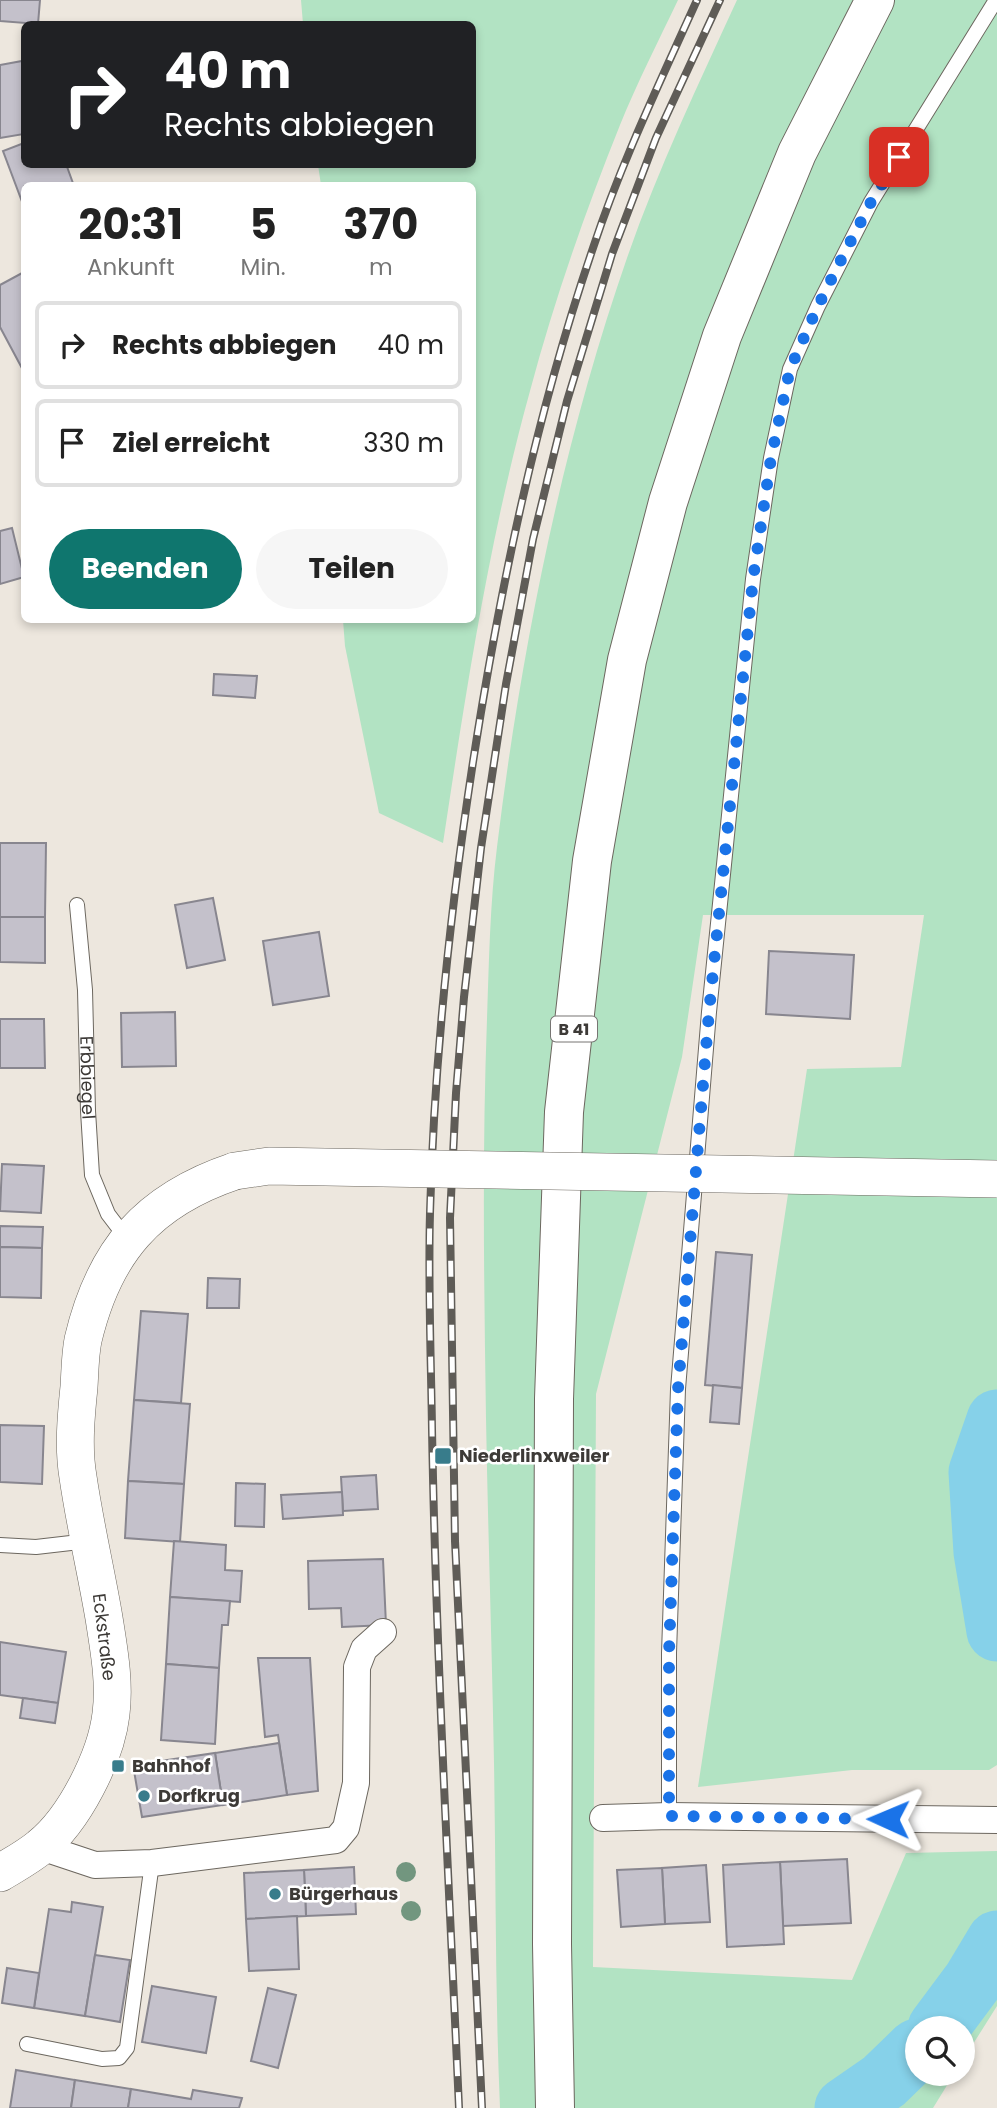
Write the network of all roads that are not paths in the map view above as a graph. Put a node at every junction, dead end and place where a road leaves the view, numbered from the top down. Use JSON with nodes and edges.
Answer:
{"nodes":[{"id":1,"x":875,"y":0,"type":"edge"},
{"id":2,"x":996,"y":0,"type":"edge"},
{"id":3,"x":77,"y":905,"type":"dead end"},
{"id":4,"x":997,"y":1179,"type":"edge"},
{"id":5,"x":128,"y":1240,"type":"junction"},
{"id":6,"x":90,"y":1540,"type":"junction"},
{"id":7,"x":0,"y":1545,"type":"edge"},
{"id":8,"x":383,"y":1632,"type":"dead end"},
{"id":9,"x":669,"y":1816,"type":"junction"},
{"id":10,"x":603,"y":1818,"type":"dead end"},
{"id":11,"x":997,"y":1820,"type":"edge"},
{"id":12,"x":41,"y":1847,"type":"junction"},
{"id":13,"x":152,"y":1863,"type":"junction"},
{"id":14,"x":0,"y":1873,"type":"edge"},
{"id":15,"x":27,"y":2044,"type":"dead end"},
{"id":16,"x":555,"y":2108,"type":"edge"}],
"edges":[{"from":1,"to":16,"type":"highway","number":"B 41"},
{"from":2,"to":9,"type":"lane"},
{"from":3,"to":5,"type":"lane","name":"Erbbiegel"},
{"from":4,"to":5,"type":"main road","bridge":true},
{"from":5,"to":6,"type":"main road"},
{"from":6,"to":7,"type":"lane"},
{"from":6,"to":12,"type":"main road","name":"Eckstraße"},
{"from":8,"to":13,"type":"street"},
{"from":9,"to":10,"type":"street"},
{"from":9,"to":11,"type":"street"},
{"from":12,"to":13,"type":"street"},
{"from":12,"to":14,"type":"main road","name":"Eckstraße"},
{"from":13,"to":15,"type":"lane"}]}
